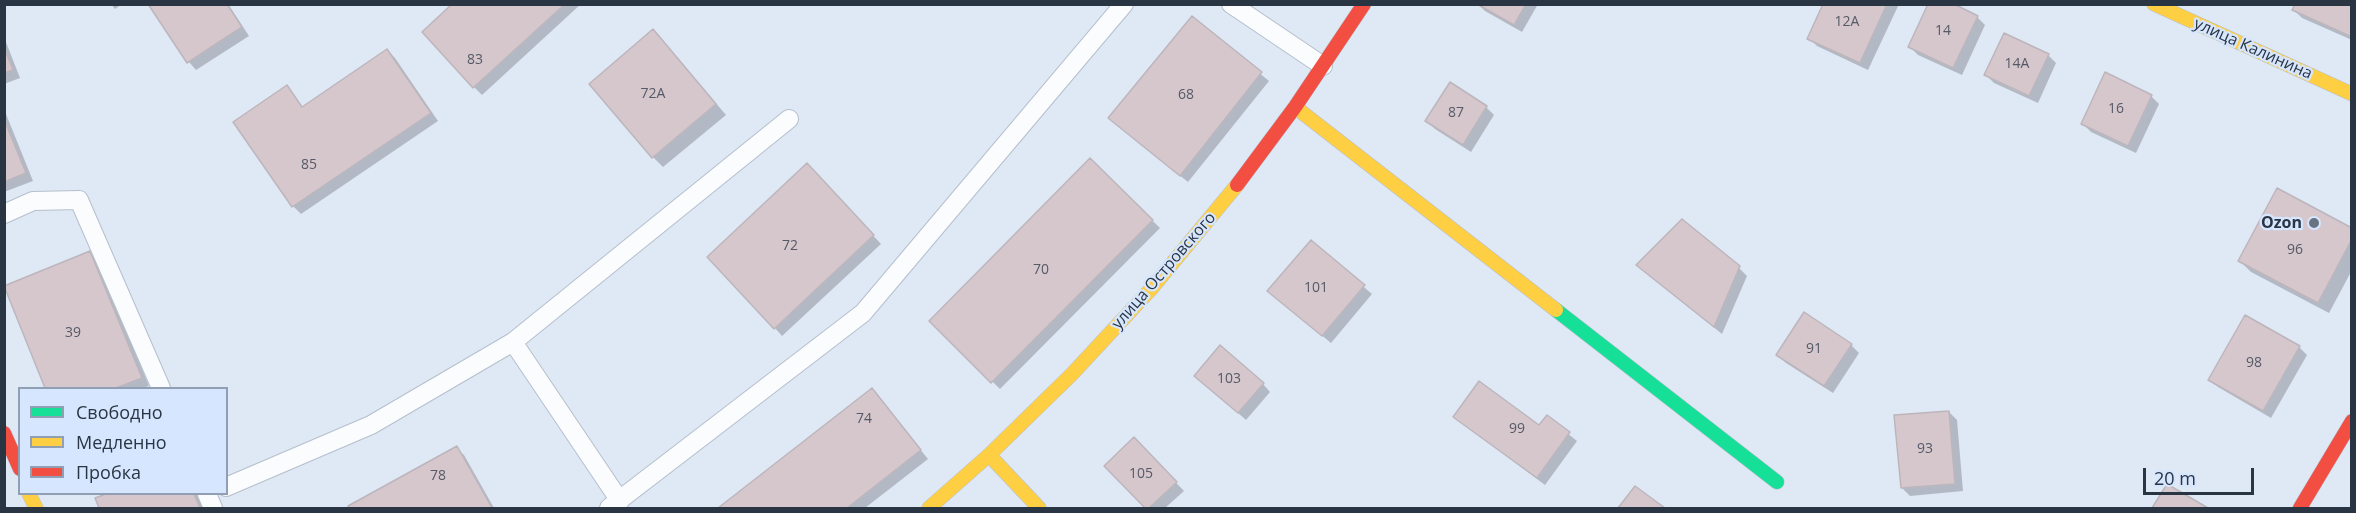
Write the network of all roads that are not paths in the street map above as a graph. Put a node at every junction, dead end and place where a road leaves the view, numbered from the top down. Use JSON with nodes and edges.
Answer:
{"nodes":[{"id":1,"x":1124,"y":4,"type":"edge"},
{"id":2,"x":1231,"y":4,"type":"edge"},
{"id":3,"x":1364,"y":4,"type":"edge"},
{"id":4,"x":2154,"y":4,"type":"edge"},
{"id":5,"x":1323,"y":66,"type":"junction"},
{"id":6,"x":2352,"y":94,"type":"edge"},
{"id":7,"x":1295,"y":107,"type":"junction"},
{"id":8,"x":789,"y":119,"type":"dead end"},
{"id":9,"x":4,"y":214,"type":"edge"},
{"id":10,"x":513,"y":342,"type":"junction"},
{"id":11,"x":161,"y":387,"type":"edge"},
{"id":12,"x":2352,"y":421,"type":"edge"},
{"id":13,"x":4,"y":433,"type":"edge"},
{"id":14,"x":989,"y":455,"type":"junction"},
{"id":15,"x":18,"y":464,"type":"edge"},
{"id":16,"x":1777,"y":482,"type":"dead end"},
{"id":17,"x":228,"y":486,"type":"edge"},
{"id":18,"x":614,"y":505,"type":"edge"},
{"id":19,"x":929,"y":508,"type":"edge"},
{"id":20,"x":1039,"y":508,"type":"edge"},
{"id":21,"x":2300,"y":508,"type":"edge"}],
"edges":[{"from":1,"to":18,"type":"lane"},
{"from":2,"to":5,"type":"lane"},
{"from":3,"to":5,"type":"street","name":"улица Островского"},
{"from":4,"to":6,"type":"street","name":"улица Калинина"},
{"from":5,"to":7,"type":"street","name":"улица Островского"},
{"from":7,"to":14,"type":"street","name":"улица Островского"},
{"from":7,"to":16,"type":"street"},
{"from":8,"to":10,"type":"lane"},
{"from":9,"to":11,"type":"lane"},
{"from":10,"to":17,"type":"lane"},
{"from":10,"to":18,"type":"lane"},
{"from":12,"to":21,"type":"street"},
{"from":13,"to":15,"type":"street"},
{"from":14,"to":19,"type":"street","name":"улица Островского"},
{"from":14,"to":20,"type":"street"}]}
